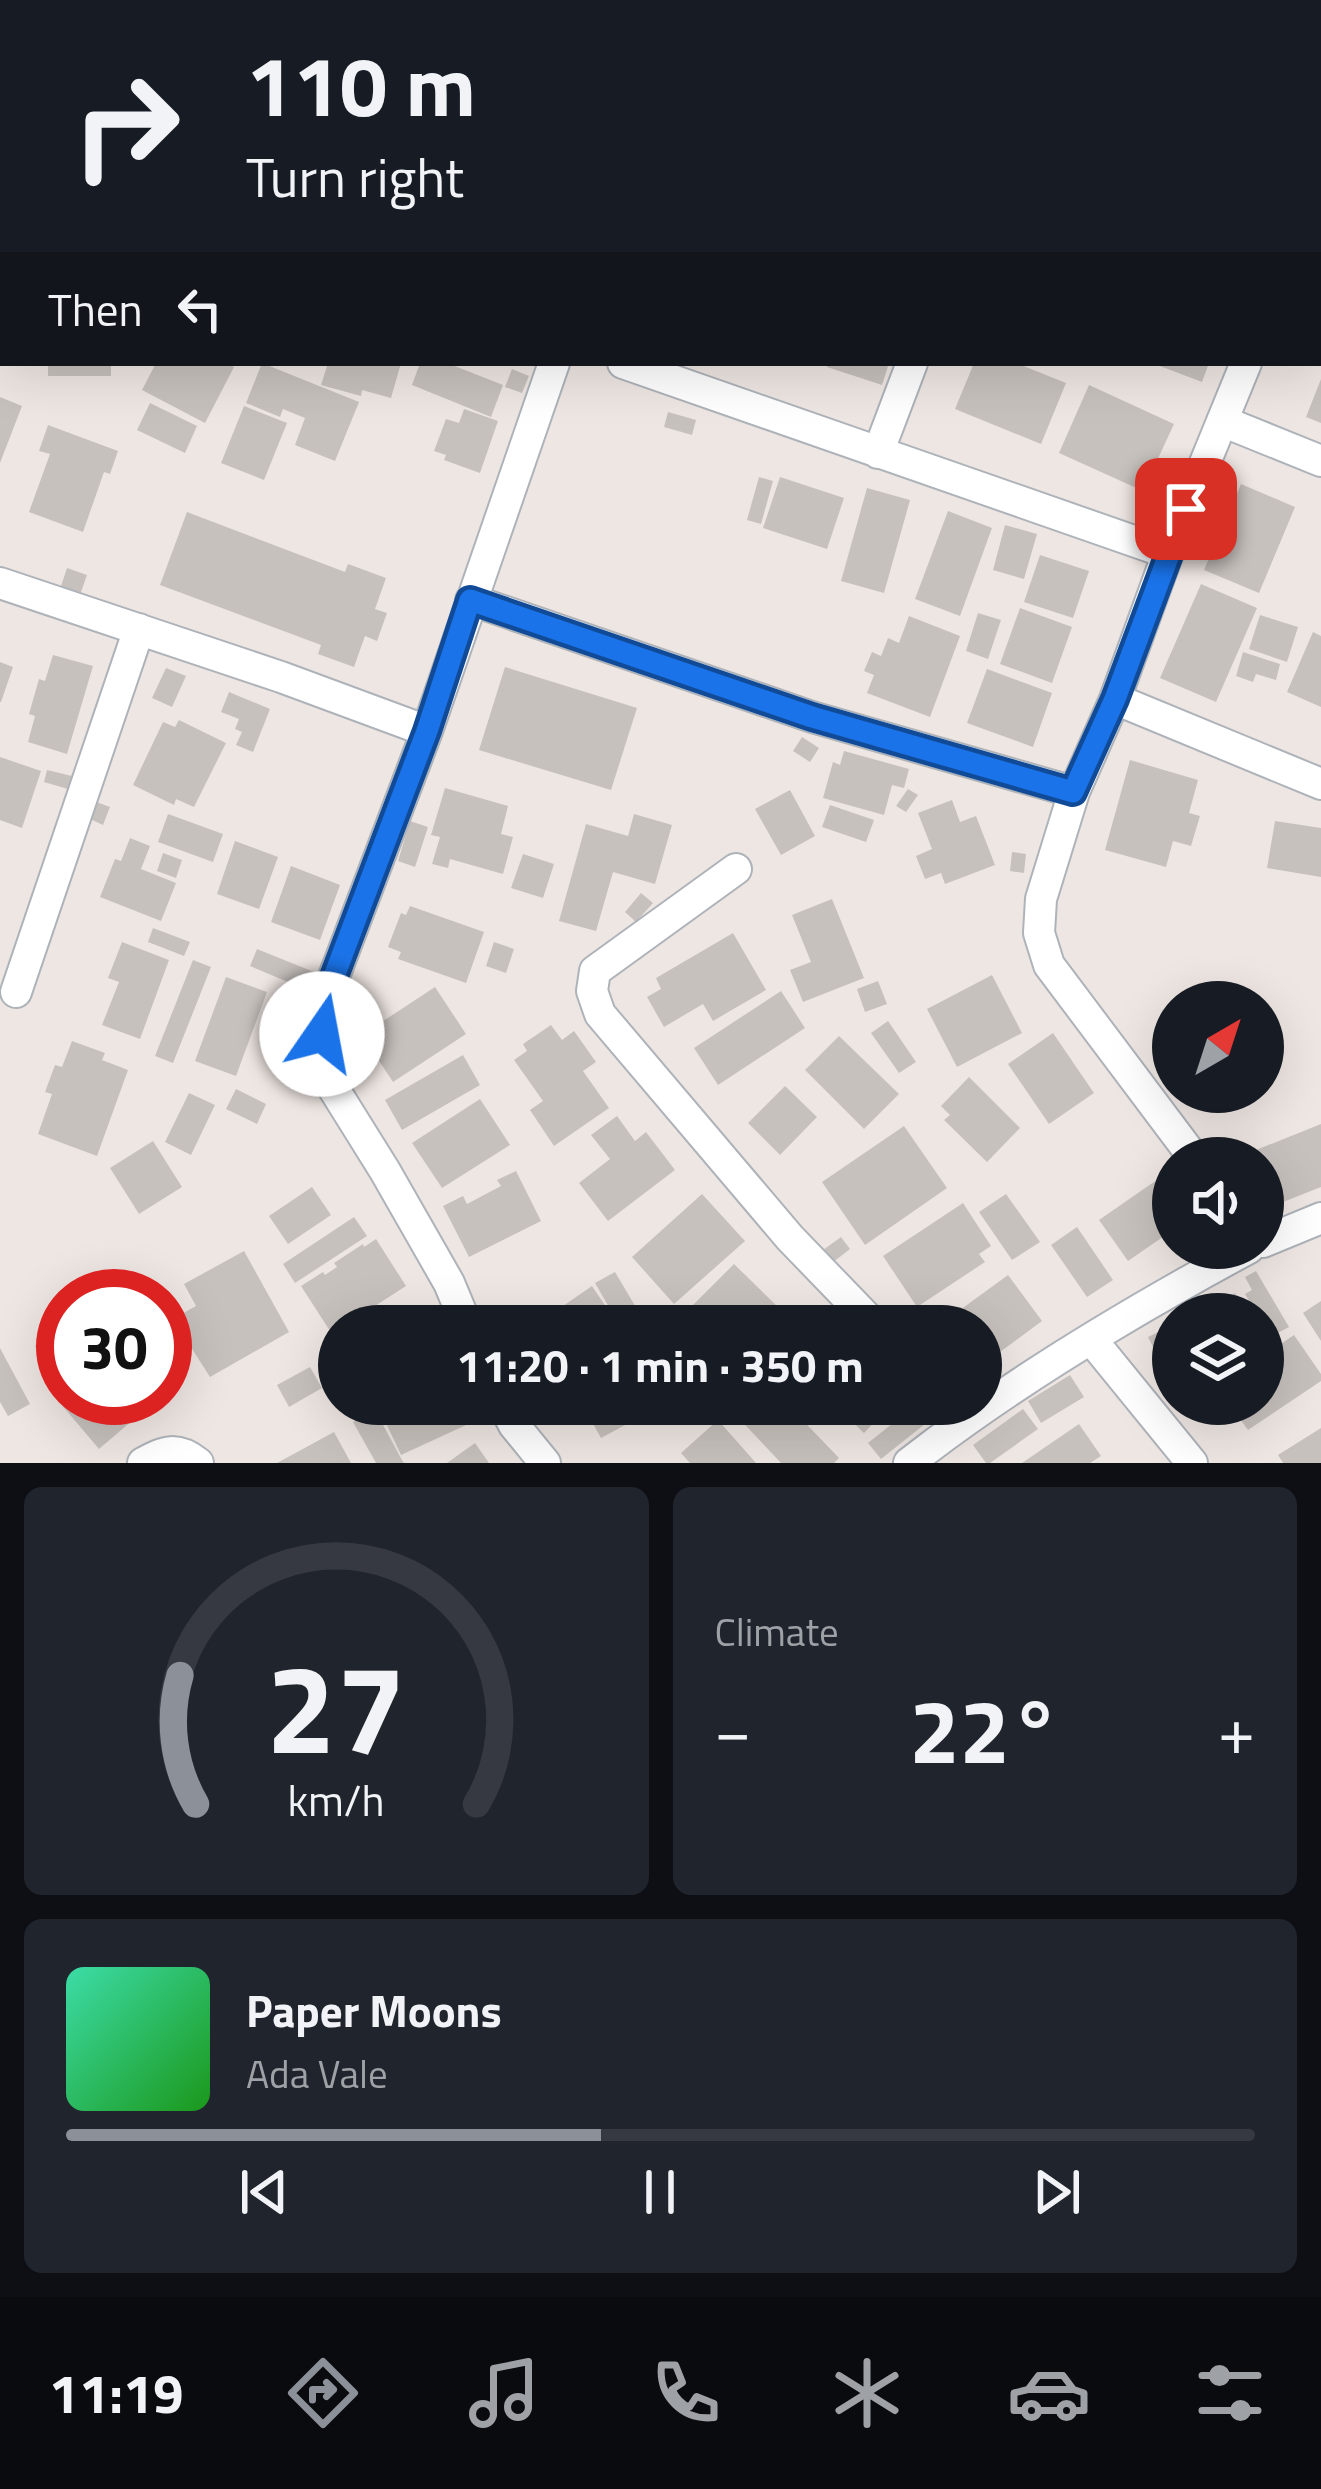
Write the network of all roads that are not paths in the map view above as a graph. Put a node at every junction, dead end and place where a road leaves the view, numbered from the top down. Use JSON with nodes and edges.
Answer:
{"nodes":[{"id":1,"x":553,"y":366,"type":"edge"},
{"id":2,"x":632,"y":366,"type":"edge"},
{"id":3,"x":912,"y":366,"type":"edge"},
{"id":4,"x":1245,"y":366,"type":"edge"},
{"id":5,"x":1222,"y":421,"type":"junction"},
{"id":6,"x":878,"y":453,"type":"junction"},
{"id":7,"x":1321,"y":460,"type":"edge"},
{"id":8,"x":1168,"y":553,"type":"junction"},
{"id":9,"x":0,"y":583,"type":"edge"},
{"id":10,"x":470,"y":600,"type":"junction"},
{"id":11,"x":139,"y":629,"type":"junction"},
{"id":12,"x":1115,"y":699,"type":"junction"},
{"id":13,"x":427,"y":731,"type":"junction"},
{"id":14,"x":1321,"y":784,"type":"edge"},
{"id":15,"x":1073,"y":792,"type":"junction"},
{"id":16,"x":736,"y":869,"type":"dead end"},
{"id":17,"x":16,"y":992,"type":"dead end"},
{"id":18,"x":1178,"y":1137,"type":"edge"},
{"id":19,"x":1321,"y":1218,"type":"edge"},
{"id":20,"x":1284,"y":1233,"type":"edge"},
{"id":21,"x":1212,"y":1269,"type":"edge"},
{"id":22,"x":458,"y":1305,"type":"edge"},
{"id":23,"x":855,"y":1305,"type":"edge"},
{"id":24,"x":1091,"y":1340,"type":"junction"},
{"id":25,"x":1002,"y":1387,"type":"edge"},
{"id":26,"x":514,"y":1425,"type":"edge"},
{"id":27,"x":944,"y":1425,"type":"edge"},
{"id":28,"x":143,"y":1463,"type":"edge"},
{"id":29,"x":198,"y":1463,"type":"edge"},
{"id":30,"x":545,"y":1463,"type":"edge"},
{"id":31,"x":909,"y":1463,"type":"edge"},
{"id":32,"x":1192,"y":1463,"type":"edge"}],
"edges":[{"from":1,"to":10,"type":"street"},
{"from":2,"to":6,"type":"street"},
{"from":3,"to":6,"type":"street"},
{"from":4,"to":5,"type":"street"},
{"from":5,"to":7,"type":"street"},
{"from":5,"to":8,"type":"street"},
{"from":6,"to":8,"type":"street"},
{"from":8,"to":12,"type":"street"},
{"from":9,"to":11,"type":"street"},
{"from":10,"to":13,"type":"street"},
{"from":10,"to":15,"type":"street"},
{"from":11,"to":13,"type":"street"},
{"from":11,"to":17,"type":"street"},
{"from":12,"to":14,"type":"street"},
{"from":12,"to":15,"type":"street"},
{"from":13,"to":22,"type":"street"},
{"from":15,"to":18,"type":"street"},
{"from":16,"to":23,"type":"street"},
{"from":19,"to":20,"type":"street"},
{"from":21,"to":24,"type":"street"},
{"from":24,"to":25,"type":"street"},
{"from":24,"to":32,"type":"street"},
{"from":26,"to":30,"type":"street"},
{"from":27,"to":31,"type":"street"},
{"from":28,"to":29,"type":"street"}]}
